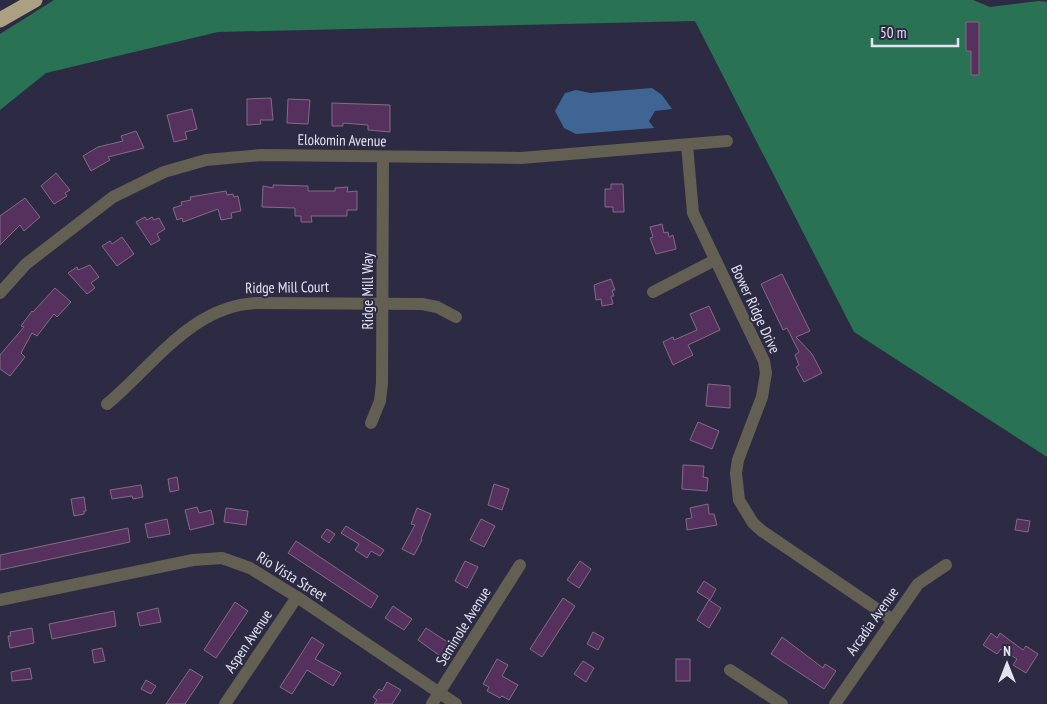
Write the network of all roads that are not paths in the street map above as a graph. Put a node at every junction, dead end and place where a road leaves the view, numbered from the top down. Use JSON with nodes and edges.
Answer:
{"nodes":[{"id":1,"x":35,"y":0,"type":"edge"},
{"id":2,"x":0,"y":20,"type":"edge"},
{"id":3,"x":726,"y":141,"type":"dead end"},
{"id":4,"x":687,"y":145,"type":"junction"},
{"id":5,"x":383,"y":157,"type":"junction"},
{"id":6,"x":715,"y":260,"type":"junction"},
{"id":7,"x":653,"y":292,"type":"dead end"},
{"id":8,"x":0,"y":294,"type":"edge"},
{"id":9,"x":383,"y":303,"type":"junction"},
{"id":10,"x":456,"y":317,"type":"dead end"},
{"id":11,"x":107,"y":404,"type":"dead end"},
{"id":12,"x":371,"y":422,"type":"dead end"},
{"id":13,"x":520,"y":565,"type":"dead end"},
{"id":14,"x":946,"y":565,"type":"dead end"},
{"id":15,"x":298,"y":597,"type":"junction"},
{"id":16,"x":0,"y":600,"type":"edge"},
{"id":17,"x":893,"y":620,"type":"junction"},
{"id":18,"x":730,"y":670,"type":"dead end"},
{"id":19,"x":439,"y":693,"type":"junction"},
{"id":20,"x":225,"y":704,"type":"edge"},
{"id":21,"x":432,"y":704,"type":"edge"},
{"id":22,"x":456,"y":704,"type":"edge"},
{"id":23,"x":782,"y":704,"type":"edge"},
{"id":24,"x":835,"y":704,"type":"edge"}],
"edges":[{"from":1,"to":2,"type":"highway"},
{"from":3,"to":4,"type":"street","name":"Elokomin Avenue"},
{"from":4,"to":5,"type":"street","name":"Elokomin Avenue"},
{"from":4,"to":6,"type":"street","name":"Bower Ridge Drive"},
{"from":5,"to":8,"type":"street","name":"Elokomin Avenue"},
{"from":5,"to":9,"type":"street","name":"Ridge Mill Way"},
{"from":6,"to":7,"type":"street"},
{"from":6,"to":17,"type":"street","name":"Bower Ridge Drive"},
{"from":9,"to":10,"type":"street","name":"Ridge Mill Court"},
{"from":9,"to":11,"type":"street","name":"Ridge Mill Court"},
{"from":9,"to":12,"type":"street","name":"Ridge Mill Way"},
{"from":13,"to":19,"type":"street","name":"Seminole Avenue"},
{"from":14,"to":17,"type":"street","name":"Arcadia Avenue"},
{"from":15,"to":16,"type":"street","name":"Rio Vista Street"},
{"from":15,"to":19,"type":"street","name":"Rio Vista Street"},
{"from":15,"to":20,"type":"street","name":"Aspen Avenue"},
{"from":17,"to":24,"type":"street","name":"Arcadia Avenue"},
{"from":18,"to":23,"type":"street"},
{"from":19,"to":21,"type":"street","name":"Seminole Avenue"},
{"from":19,"to":22,"type":"street","name":"Rio Vista Street"}]}
